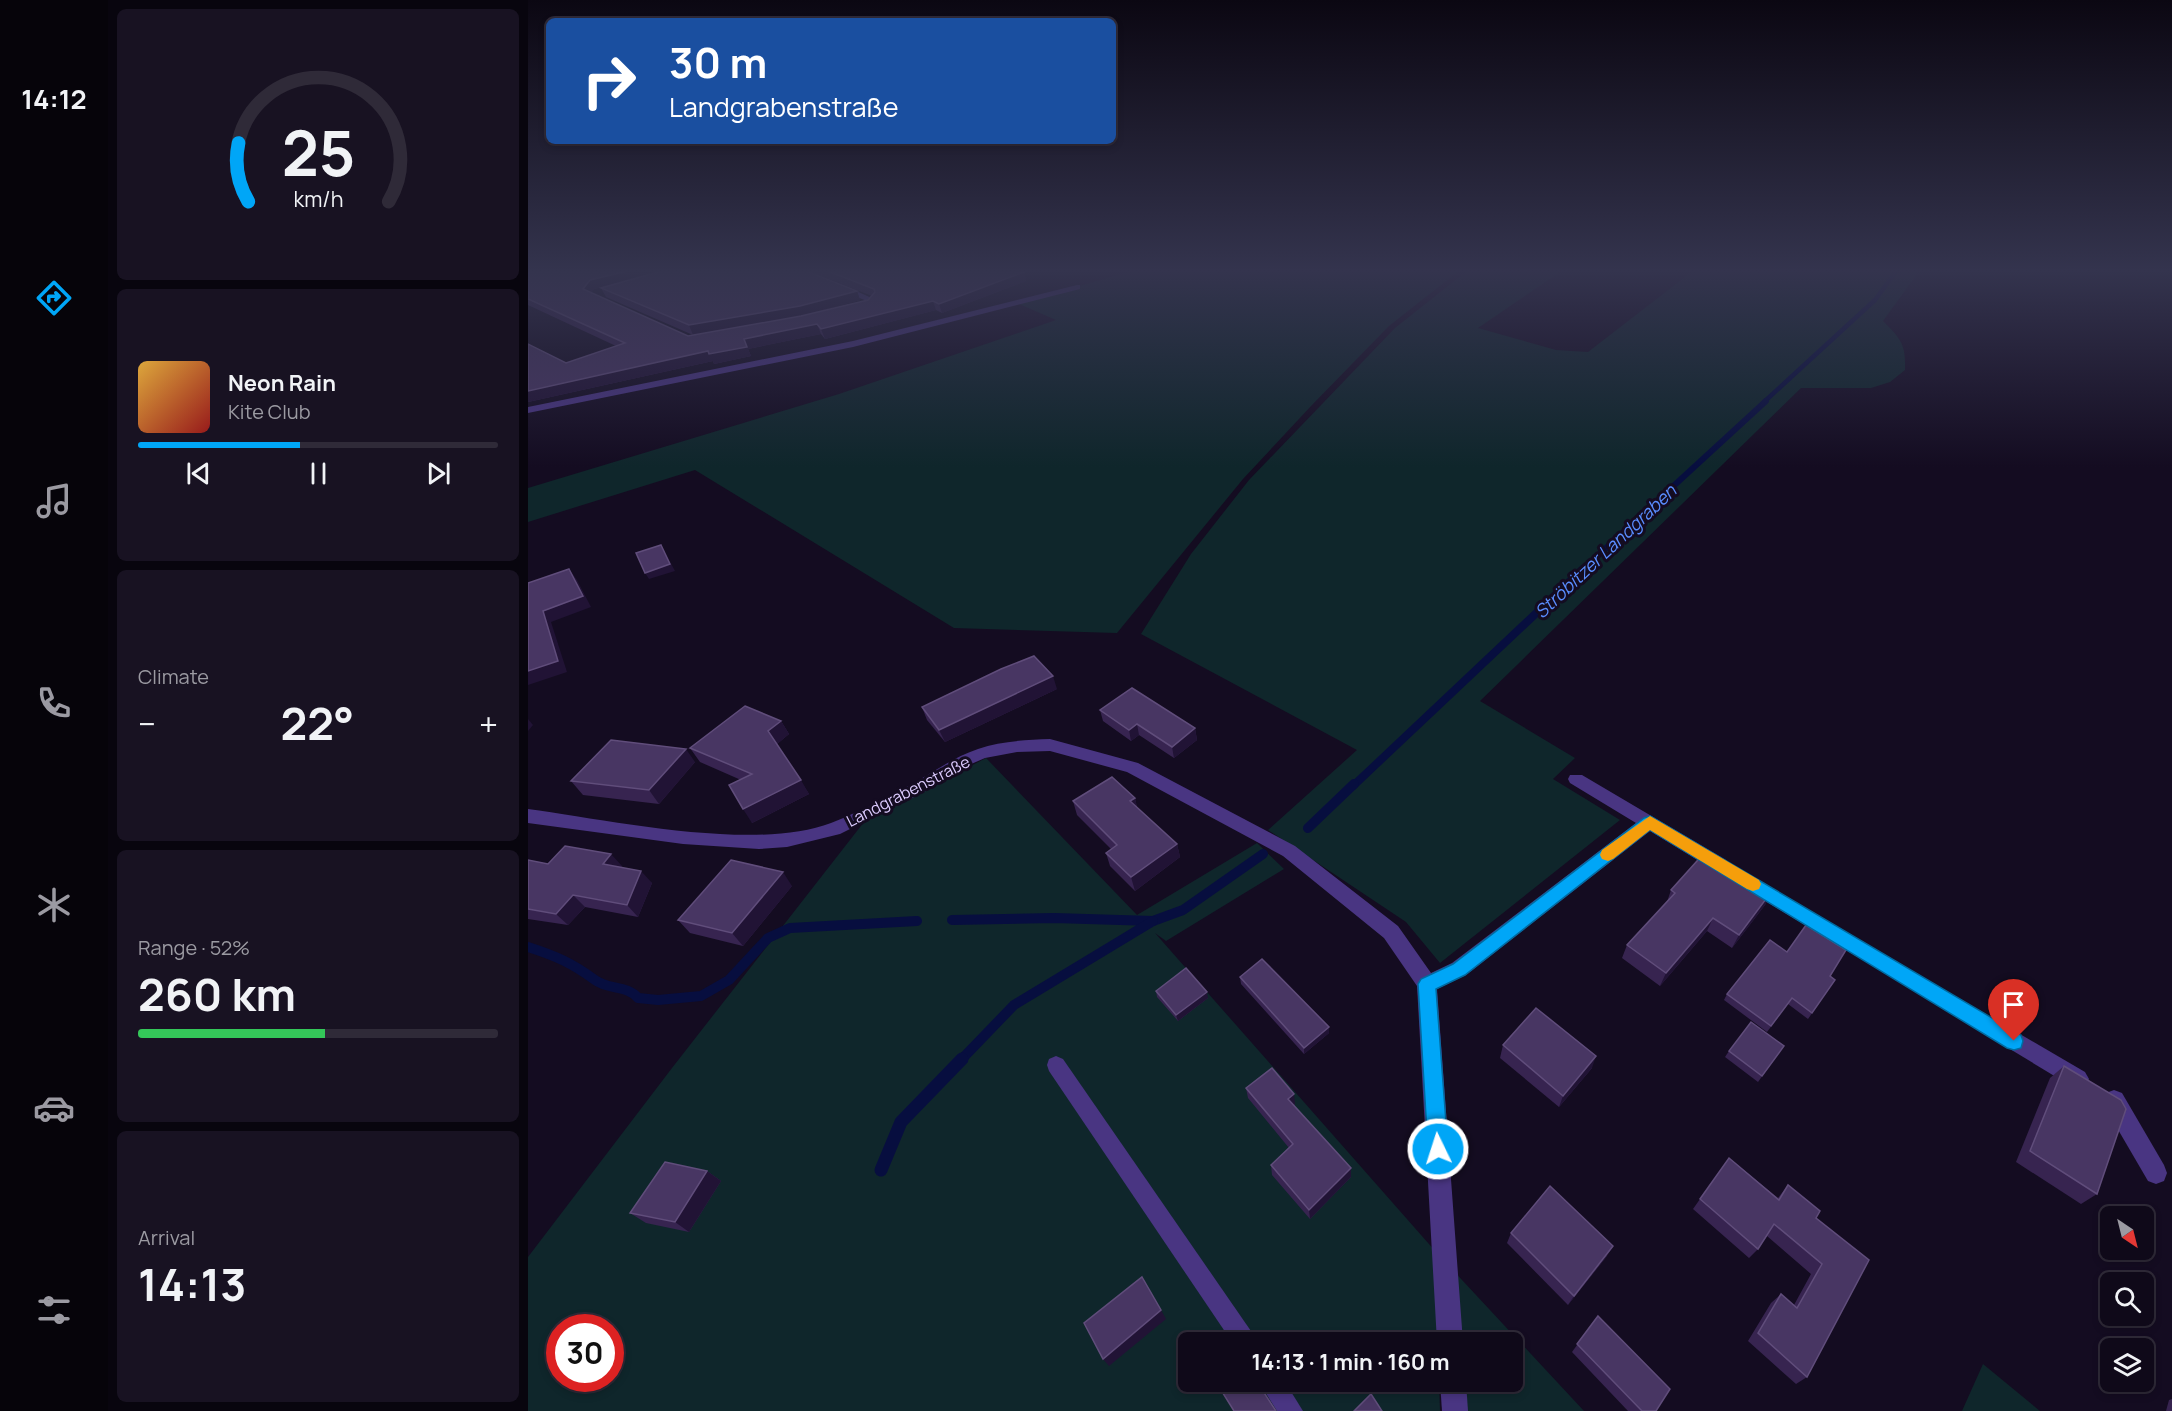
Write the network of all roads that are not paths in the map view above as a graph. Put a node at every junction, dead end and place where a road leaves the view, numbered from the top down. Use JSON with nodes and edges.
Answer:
{"nodes":[{"id":1,"x":886,"y":336,"type":"edge"},
{"id":2,"x":528,"y":411,"type":"edge"},
{"id":3,"x":1575,"y":779,"type":"dead end"},
{"id":4,"x":528,"y":816,"type":"edge"},
{"id":5,"x":1650,"y":822,"type":"junction"},
{"id":6,"x":1427,"y":984,"type":"junction"},
{"id":7,"x":1056,"y":1065,"type":"dead end"},
{"id":8,"x":2156,"y":1173,"type":"dead end"},
{"id":9,"x":1238,"y":1332,"type":"edge"},
{"id":10,"x":1450,"y":1332,"type":"edge"},
{"id":11,"x":1278,"y":1392,"type":"edge"},
{"id":12,"x":1454,"y":1392,"type":"edge"},
{"id":13,"x":1291,"y":1411,"type":"edge"},
{"id":14,"x":1455,"y":1411,"type":"edge"}],
"edges":[{"from":1,"to":2,"type":"street"},
{"from":3,"to":5,"type":"street"},
{"from":4,"to":6,"type":"street","name":"Landgrabenstraße"},
{"from":5,"to":6,"type":"street"},
{"from":5,"to":8,"type":"street"},
{"from":6,"to":10,"type":"street"},
{"from":7,"to":9,"type":"lane"},
{"from":11,"to":13,"type":"lane"},
{"from":12,"to":14,"type":"street"}]}
